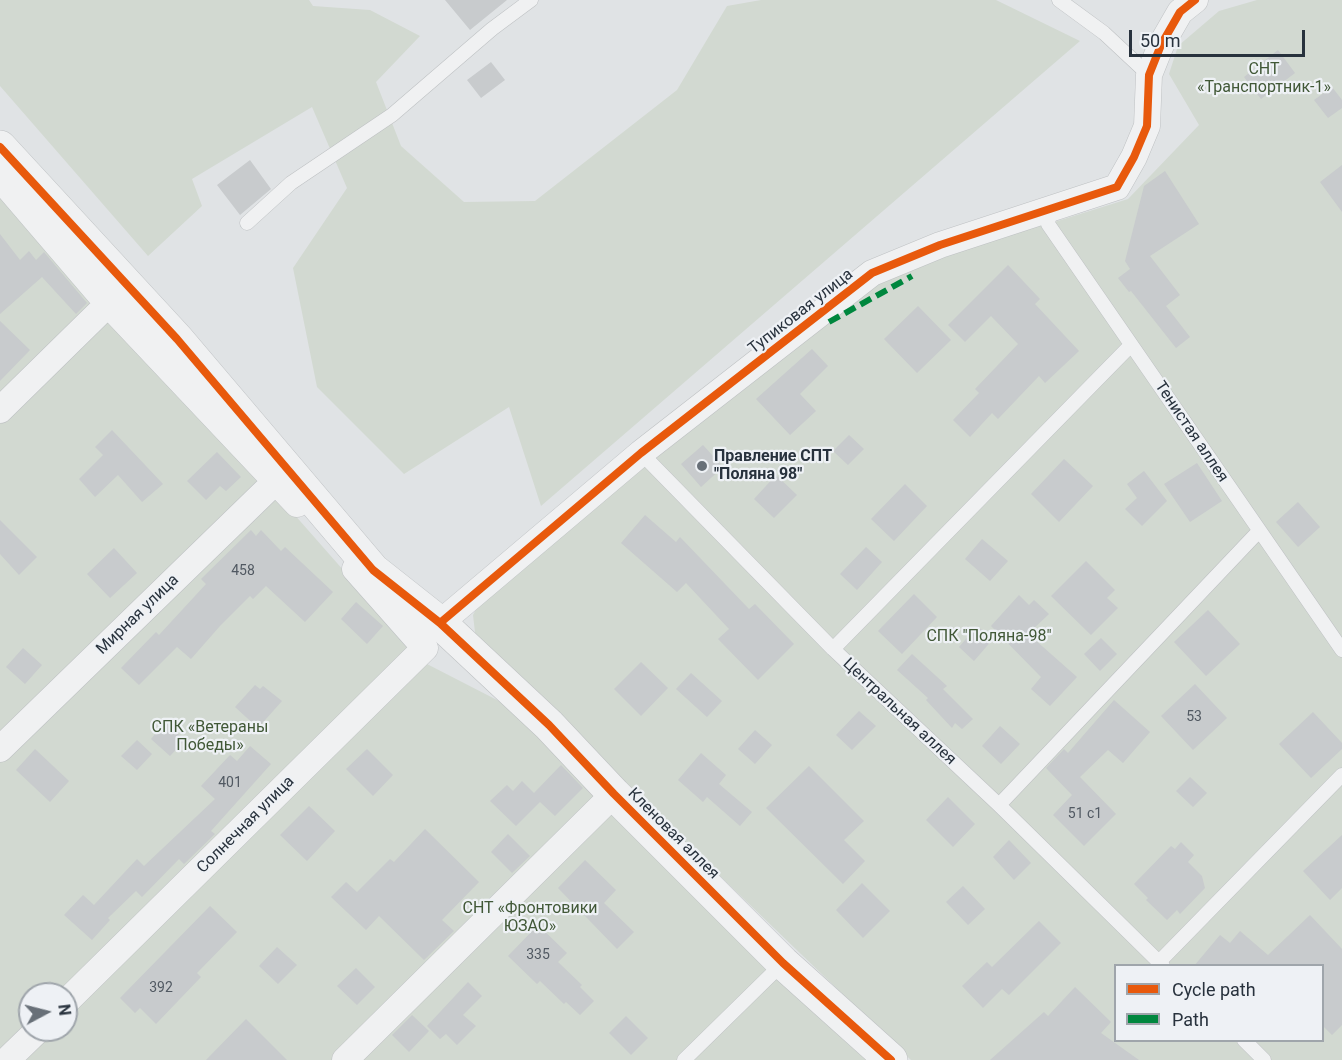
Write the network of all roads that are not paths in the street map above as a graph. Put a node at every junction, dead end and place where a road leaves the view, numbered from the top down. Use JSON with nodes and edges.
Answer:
{"nodes":[{"id":1,"x":531,"y":0,"type":"edge"},
{"id":2,"x":1059,"y":0,"type":"edge"},
{"id":3,"x":1195,"y":0,"type":"edge"},
{"id":4,"x":1149,"y":75,"type":"junction"},
{"id":5,"x":0,"y":147,"type":"edge"},
{"id":6,"x":0,"y":178,"type":"edge"},
{"id":7,"x":1050,"y":210,"type":"junction"},
{"id":8,"x":247,"y":223,"type":"dead end"},
{"id":9,"x":108,"y":304,"type":"junction"},
{"id":10,"x":1131,"y":345,"type":"junction"},
{"id":11,"x":0,"y":410,"type":"edge"},
{"id":12,"x":641,"y":453,"type":"junction"},
{"id":13,"x":276,"y":481,"type":"junction"},
{"id":14,"x":1259,"y":531,"type":"junction"},
{"id":15,"x":433,"y":635,"type":"junction"},
{"id":16,"x":833,"y":649,"type":"junction"},
{"id":17,"x":1342,"y":650,"type":"edge"},
{"id":18,"x":0,"y":749,"type":"edge"},
{"id":19,"x":1342,"y":775,"type":"edge"},
{"id":20,"x":614,"y":794,"type":"junction"},
{"id":21,"x":999,"y":805,"type":"junction"},
{"id":22,"x":783,"y":963,"type":"junction"},
{"id":23,"x":1161,"y":964,"type":"edge"},
{"id":24,"x":78,"y":990,"type":"edge"},
{"id":25,"x":26,"y":1042,"type":"edge"},
{"id":26,"x":1245,"y":1042,"type":"edge"},
{"id":27,"x":7,"y":1060,"type":"edge"},
{"id":28,"x":345,"y":1060,"type":"edge"},
{"id":29,"x":684,"y":1060,"type":"edge"},
{"id":30,"x":891,"y":1060,"type":"edge"},
{"id":31,"x":1264,"y":1060,"type":"edge"}],
"edges":[{"from":1,"to":8,"type":"lane"},
{"from":2,"to":4,"type":"lane"},
{"from":3,"to":4,"type":"street","name":"Тупиковая улица"},
{"from":4,"to":7,"type":"street","name":"Тупиковая улица"},
{"from":5,"to":15,"type":"street","name":"Кленовая аллея"},
{"from":6,"to":9,"type":"street"},
{"from":7,"to":10,"type":"lane","name":"Тенистая аллея"},
{"from":7,"to":12,"type":"street","name":"Тупиковая улица"},
{"from":9,"to":11,"type":"street"},
{"from":9,"to":13,"type":"street"},
{"from":10,"to":14,"type":"lane","name":"Тенистая аллея"},
{"from":10,"to":16,"type":"lane"},
{"from":12,"to":15,"type":"street","name":"Тупиковая улица"},
{"from":12,"to":16,"type":"lane","name":"Центральная аллея"},
{"from":13,"to":15,"type":"street"},
{"from":13,"to":18,"type":"street","name":"Мирная улица"},
{"from":14,"to":17,"type":"lane","name":"Тенистая аллея"},
{"from":14,"to":21,"type":"lane"},
{"from":15,"to":20,"type":"street","name":"Кленовая аллея"},
{"from":15,"to":24,"type":"street","name":"Солнечная улица"},
{"from":16,"to":21,"type":"lane","name":"Центральная аллея"},
{"from":19,"to":23,"type":"lane"},
{"from":20,"to":22,"type":"street","name":"Кленовая аллея"},
{"from":20,"to":28,"type":"street"},
{"from":21,"to":23,"type":"lane","name":"Центральная аллея"},
{"from":22,"to":29,"type":"lane"},
{"from":22,"to":30,"type":"street","name":"Кленовая аллея"},
{"from":25,"to":27,"type":"street"},
{"from":26,"to":31,"type":"lane"}]}
